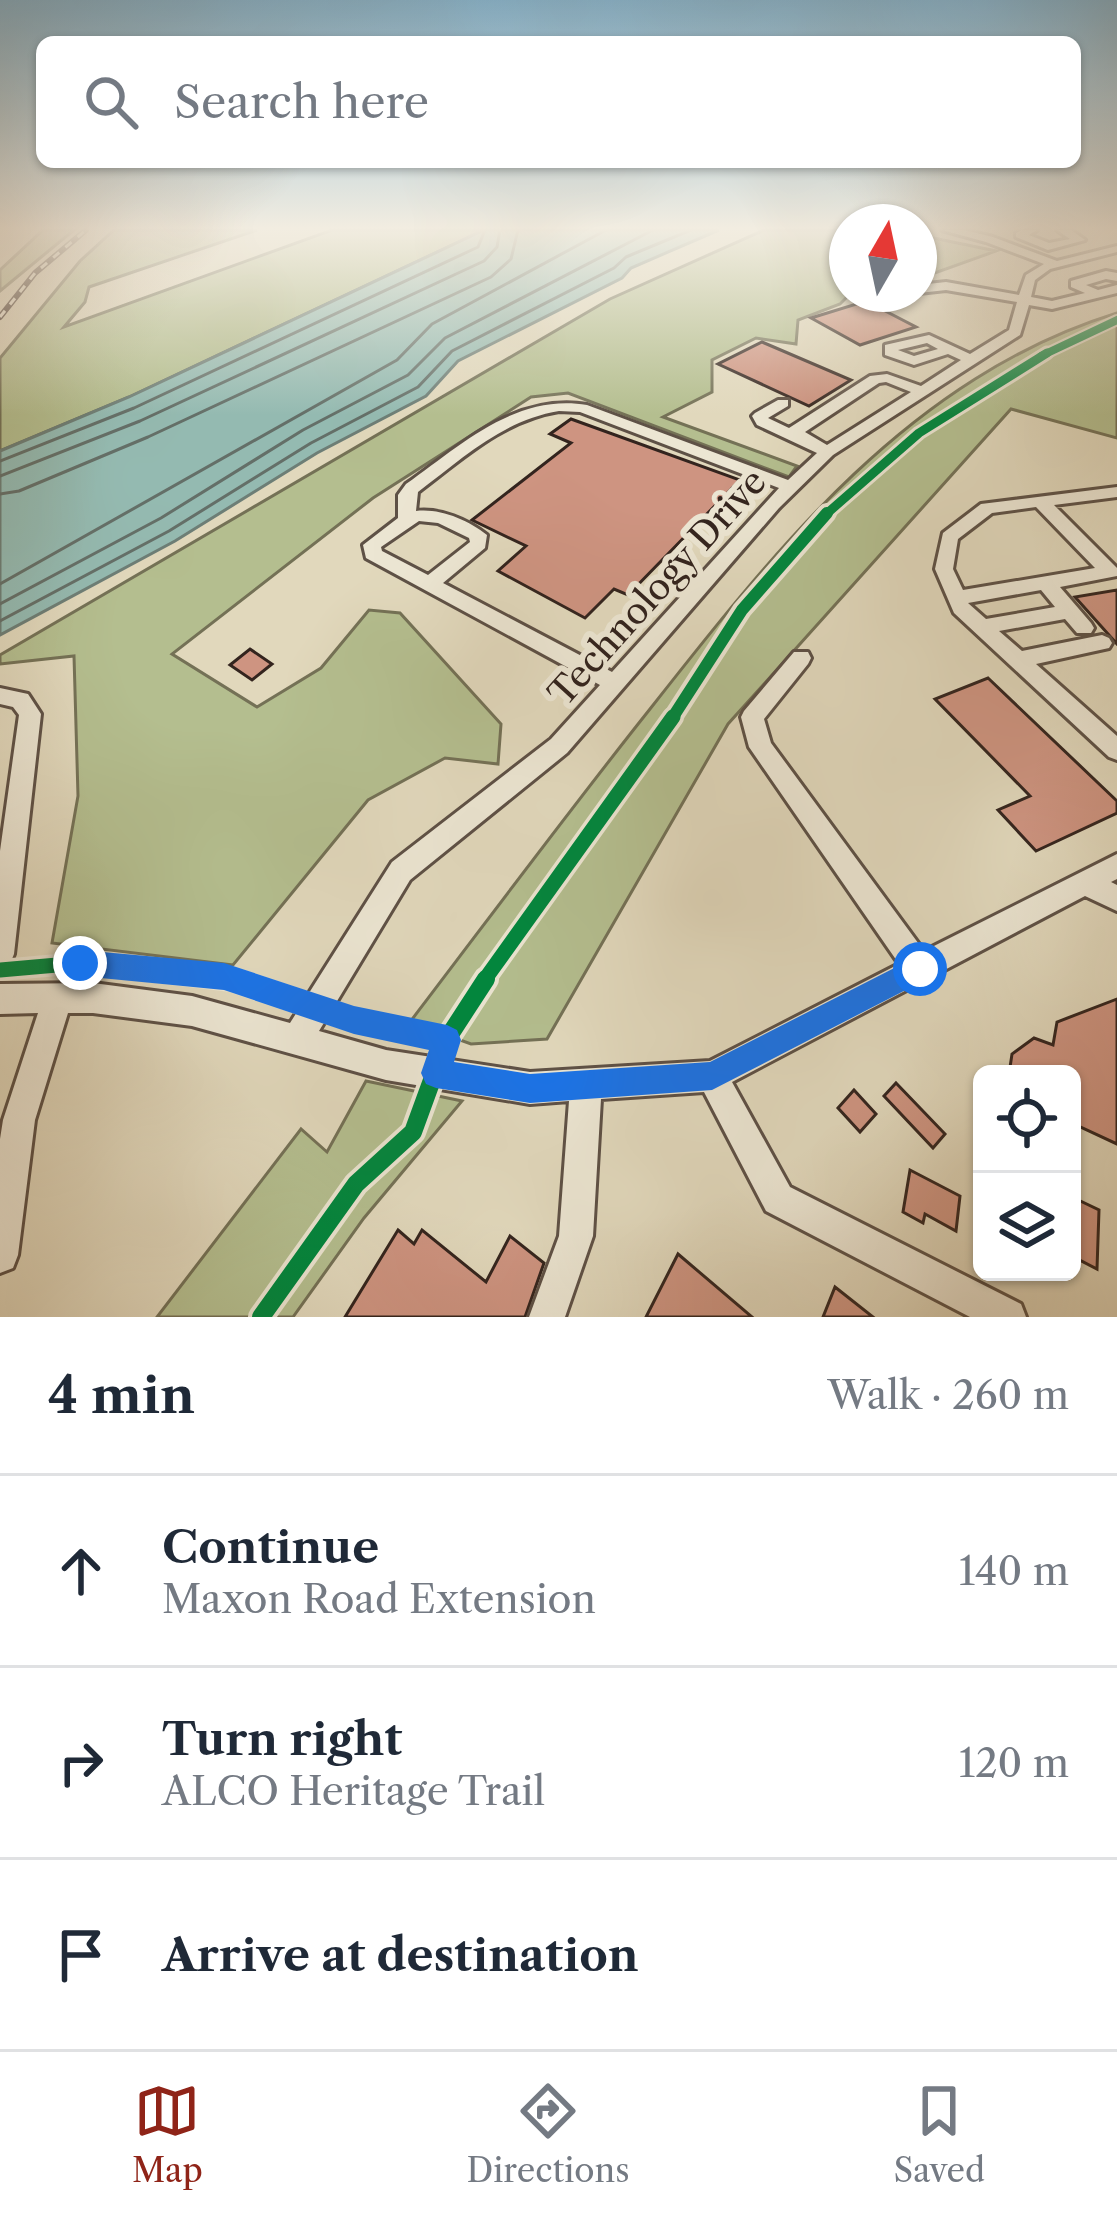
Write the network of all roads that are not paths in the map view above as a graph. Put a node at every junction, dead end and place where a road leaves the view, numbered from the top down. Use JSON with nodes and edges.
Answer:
{"nodes":[{"id":1,"x":975,"y":291,"type":"edge"},
{"id":2,"x":1027,"y":291,"type":"edge"},
{"id":3,"x":1091,"y":291,"type":"edge"},
{"id":4,"x":1109,"y":291,"type":"edge"},
{"id":5,"x":1098,"y":295,"type":"junction"},
{"id":6,"x":1025,"y":301,"type":"junction"},
{"id":7,"x":950,"y":349,"type":"dead end"},
{"id":8,"x":971,"y":360,"type":"junction"},
{"id":9,"x":919,"y":390,"type":"junction"},
{"id":10,"x":783,"y":403,"type":"dead end"},
{"id":11,"x":798,"y":438,"type":"junction"},
{"id":12,"x":827,"y":452,"type":"junction"},
{"id":13,"x":790,"y":487,"type":"junction"},
{"id":14,"x":1117,"y":492,"type":"edge"},
{"id":15,"x":1040,"y":501,"type":"junction"},
{"id":16,"x":407,"y":519,"type":"junction"},
{"id":17,"x":1045,"y":582,"type":"junction"},
{"id":18,"x":430,"y":584,"type":"junction"},
{"id":19,"x":956,"y":598,"type":"junction"},
{"id":20,"x":1069,"y":611,"type":"junction"},
{"id":21,"x":982,"y":627,"type":"junction"},
{"id":22,"x":801,"y":658,"type":"dead end"},
{"id":23,"x":1017,"y":659,"type":"junction"},
{"id":24,"x":613,"y":682,"type":"junction"},
{"id":25,"x":0,"y":696,"type":"edge"},
{"id":26,"x":1112,"y":740,"type":"edge"},
{"id":27,"x":8,"y":828,"type":"edge"},
{"id":28,"x":1117,"y":866,"type":"edge"},
{"id":29,"x":1086,"y":884,"type":"junction"},
{"id":30,"x":1117,"y":898,"type":"edge"},
{"id":31,"x":0,"y":954,"type":"edge"},
{"id":32,"x":920,"y":969,"type":"junction"},
{"id":33,"x":58,"y":998,"type":"junction"},
{"id":34,"x":0,"y":999,"type":"edge"},
{"id":35,"x":295,"y":1042,"type":"junction"},
{"id":36,"x":712,"y":1076,"type":"junction"},
{"id":37,"x":586,"y":1084,"type":"junction"},
{"id":38,"x":0,"y":1255,"type":"edge"},
{"id":39,"x":548,"y":1317,"type":"edge"},
{"id":40,"x":1009,"y":1317,"type":"edge"}],
"edges":[{"from":1,"to":6,"type":"street"},
{"from":2,"to":6,"type":"street","name":"Technology Drive"},
{"from":3,"to":5,"type":"street"},
{"from":4,"to":5,"type":"street"},
{"from":5,"to":6,"type":"street"},
{"from":6,"to":8,"type":"street","name":"Technology Drive"},
{"from":7,"to":8,"type":"street"},
{"from":8,"to":9,"type":"street","name":"Technology Drive"},
{"from":9,"to":11,"type":"street"},
{"from":9,"to":12,"type":"street","name":"Technology Drive"},
{"from":10,"to":11,"type":"street"},
{"from":11,"to":12,"type":"street"},
{"from":12,"to":13,"type":"street","name":"Technology Drive"},
{"from":13,"to":16,"type":"street"},
{"from":13,"to":24,"type":"street","name":"Technology Drive"},
{"from":14,"to":15,"type":"street"},
{"from":15,"to":17,"type":"street"},
{"from":15,"to":19,"type":"street"},
{"from":16,"to":18,"type":"street"},
{"from":16,"to":18,"type":"street"},
{"from":17,"to":19,"type":"street"},
{"from":17,"to":20,"type":"street"},
{"from":18,"to":24,"type":"street"},
{"from":19,"to":21,"type":"street"},
{"from":20,"to":21,"type":"street"},
{"from":20,"to":23,"type":"street"},
{"from":21,"to":23,"type":"street"},
{"from":22,"to":32,"type":"street"},
{"from":23,"to":26,"type":"street"},
{"from":24,"to":35,"type":"street","name":"Technology Drive"},
{"from":25,"to":27,"type":"street"},
{"from":27,"to":31,"type":"street"},
{"from":28,"to":29,"type":"street"},
{"from":29,"to":30,"type":"street"},
{"from":29,"to":32,"type":"street"},
{"from":32,"to":36,"type":"street"},
{"from":33,"to":34,"type":"street"},
{"from":33,"to":35,"type":"street"},
{"from":33,"to":38,"type":"street"},
{"from":35,"to":37,"type":"street"},
{"from":36,"to":37,"type":"street"},
{"from":36,"to":40,"type":"street"},
{"from":37,"to":39,"type":"street"}]}
